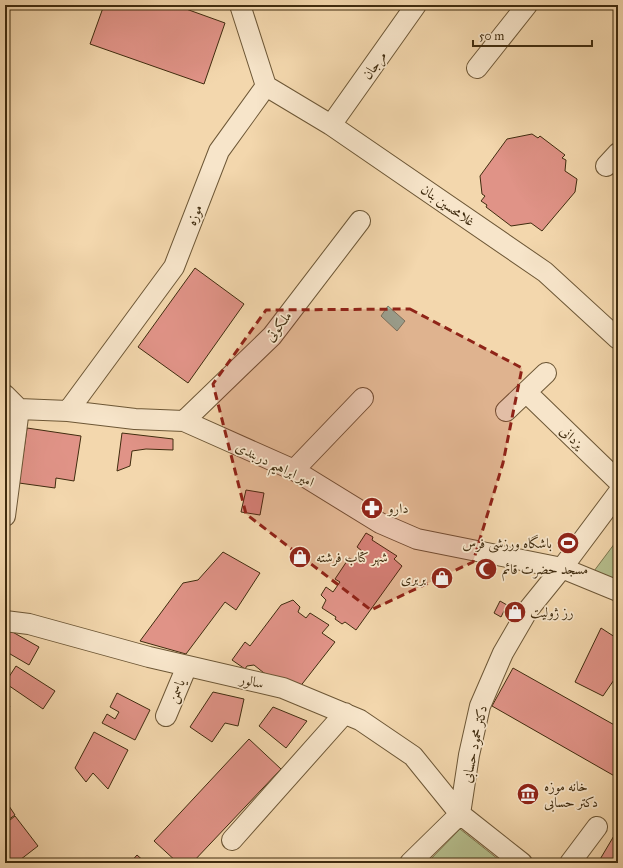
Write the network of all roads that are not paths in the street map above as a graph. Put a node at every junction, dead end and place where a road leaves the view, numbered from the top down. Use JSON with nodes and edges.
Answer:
{"nodes":[{"id":1,"x":240,"y":5,"type":"edge"},
{"id":2,"x":416,"y":5,"type":"edge"},
{"id":3,"x":527,"y":5,"type":"edge"},
{"id":4,"x":477,"y":68,"type":"dead end"},
{"id":5,"x":266,"y":86,"type":"junction"},
{"id":6,"x":331,"y":125,"type":"junction"},
{"id":7,"x":360,"y":220,"type":"dead end"},
{"id":8,"x":618,"y":339,"type":"edge"},
{"id":9,"x":546,"y":373,"type":"dead end"},
{"id":10,"x":526,"y":392,"type":"junction"},
{"id":11,"x":5,"y":395,"type":"edge"},
{"id":12,"x":363,"y":398,"type":"dead end"},
{"id":13,"x":19,"y":409,"type":"junction"},
{"id":14,"x":68,"y":411,"type":"junction"},
{"id":15,"x":506,"y":411,"type":"dead end"},
{"id":16,"x":184,"y":422,"type":"junction"},
{"id":17,"x":294,"y":470,"type":"junction"},
{"id":18,"x":618,"y":481,"type":"edge"},
{"id":19,"x":618,"y":493,"type":"edge"},
{"id":20,"x":5,"y":516,"type":"edge"},
{"id":21,"x":562,"y":568,"type":"junction"},
{"id":22,"x":618,"y":591,"type":"edge"},
{"id":23,"x":5,"y":621,"type":"edge"},
{"id":24,"x":187,"y":666,"type":"junction"},
{"id":25,"x":345,"y":713,"type":"junction"},
{"id":26,"x":166,"y":716,"type":"dead end"},
{"id":27,"x":460,"y":814,"type":"junction"},
{"id":28,"x":597,"y":827,"type":"dead end"},
{"id":29,"x":232,"y":840,"type":"dead end"},
{"id":30,"x":410,"y":863,"type":"edge"},
{"id":31,"x":522,"y":863,"type":"edge"},
{"id":32,"x":570,"y":863,"type":"edge"}],
"edges":[{"from":1,"to":5,"type":"street"},
{"from":2,"to":6,"type":"street","name":"مرجان"},
{"from":3,"to":4,"type":"street"},
{"from":5,"to":6,"type":"street","name":"غلامحسین بنان"},
{"from":5,"to":14,"type":"street","name":"موزه"},
{"from":6,"to":8,"type":"street","name":"غلامحسین بنان"},
{"from":7,"to":16,"type":"street","name":"ملکوتی"},
{"from":9,"to":10,"type":"street"},
{"from":10,"to":15,"type":"street"},
{"from":10,"to":18,"type":"street","name":"یزدانی"},
{"from":11,"to":13,"type":"street"},
{"from":12,"to":17,"type":"street"},
{"from":13,"to":14,"type":"street","name":"امیر ابراهیم دربندی"},
{"from":13,"to":20,"type":"street"},
{"from":14,"to":16,"type":"street","name":"امیر ابراهیم دربندی"},
{"from":16,"to":17,"type":"street","name":"امیر ابراهیم دربندی"},
{"from":17,"to":21,"type":"street","name":"امیر ابراهیم دربندی"},
{"from":19,"to":21,"type":"street","name":"دکتر محمود حسابی"},
{"from":21,"to":22,"type":"street","name":"امیر ابراهیم دربندی"},
{"from":21,"to":27,"type":"street","name":"دکتر محمود حسابی"},
{"from":23,"to":24,"type":"street","name":"سالور"},
{"from":24,"to":25,"type":"street","name":"سالور"},
{"from":24,"to":26,"type":"street","name":"یاسمن"},
{"from":25,"to":27,"type":"street","name":"سالور"},
{"from":25,"to":29,"type":"street"},
{"from":27,"to":30,"type":"street"},
{"from":27,"to":31,"type":"street"},
{"from":28,"to":32,"type":"street"}]}
